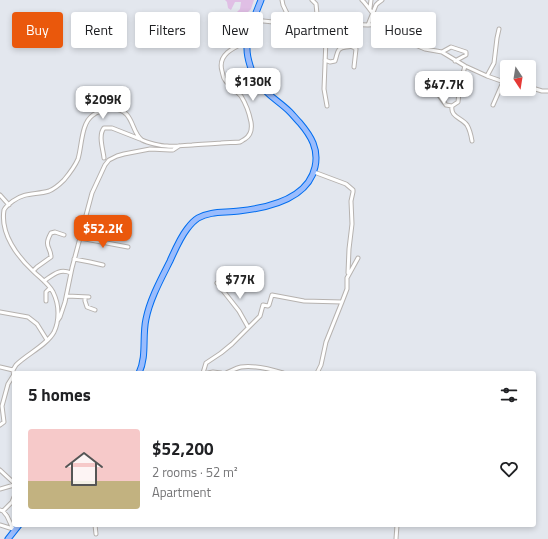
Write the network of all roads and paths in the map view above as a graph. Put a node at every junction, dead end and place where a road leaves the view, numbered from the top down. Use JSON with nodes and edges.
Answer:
{"nodes":[{"id":1,"x":261,"y":0,"type":"edge"},
{"id":2,"x":282,"y":0,"type":"edge"},
{"id":3,"x":312,"y":0,"type":"edge"},
{"id":4,"x":362,"y":0,"type":"edge"},
{"id":5,"x":371,"y":0,"type":"edge"},
{"id":6,"x":382,"y":0,"type":"edge"},
{"id":7,"x":370,"y":9,"type":"junction"},
{"id":8,"x":256,"y":12,"type":"edge"},
{"id":9,"x":286,"y":12,"type":"edge"},
{"id":10,"x":316,"y":12,"type":"edge"},
{"id":11,"x":372,"y":12,"type":"edge"},
{"id":12,"x":374,"y":12,"type":"edge"},
{"id":13,"x":371,"y":18,"type":"edge"},
{"id":14,"x":363,"y":25,"type":"edge"},
{"id":15,"x":368,"y":25,"type":"junction"},
{"id":16,"x":371,"y":25,"type":"edge"},
{"id":17,"x":499,"y":29,"type":"dead end"},
{"id":18,"x":235,"y":48,"type":"edge"},
{"id":19,"x":247,"y":48,"type":"edge"},
{"id":20,"x":326,"y":48,"type":"edge"},
{"id":21,"x":422,"y":48,"type":"edge"},
{"id":22,"x":442,"y":52,"type":"junction"},
{"id":23,"x":325,"y":60,"type":"junction"},
{"id":24,"x":455,"y":61,"type":"junction"},
{"id":25,"x":465,"y":66,"type":"junction"},
{"id":26,"x":354,"y":67,"type":"dead end"},
{"id":27,"x":487,"y":76,"type":"junction"},
{"id":28,"x":500,"y":80,"type":"edge"},
{"id":29,"x":429,"y":85,"type":"dead end"},
{"id":30,"x":536,"y":89,"type":"edge"},
{"id":31,"x":548,"y":91,"type":"edge"},
{"id":32,"x":500,"y":92,"type":"edge"},
{"id":33,"x":493,"y":105,"type":"dead end"},
{"id":34,"x":327,"y":106,"type":"dead end"},
{"id":35,"x":452,"y":106,"type":"junction"},
{"id":36,"x":142,"y":140,"type":"junction"},
{"id":37,"x":472,"y":141,"type":"dead end"},
{"id":38,"x":179,"y":146,"type":"junction"},
{"id":39,"x":104,"y":158,"type":"dead end"},
{"id":40,"x":314,"y":172,"type":"junction"},
{"id":41,"x":0,"y":195,"type":"edge"},
{"id":42,"x":9,"y":205,"type":"junction"},
{"id":43,"x":64,"y":235,"type":"dead end"},
{"id":44,"x":80,"y":238,"type":"junction"},
{"id":45,"x":128,"y":247,"type":"dead end"},
{"id":46,"x":358,"y":258,"type":"dead end"},
{"id":47,"x":74,"y":259,"type":"junction"},
{"id":48,"x":103,"y":265,"type":"dead end"},
{"id":49,"x":33,"y":271,"type":"junction"},
{"id":50,"x":71,"y":273,"type":"junction"},
{"id":51,"x":348,"y":273,"type":"junction"},
{"id":52,"x":44,"y":281,"type":"junction"},
{"id":53,"x":217,"y":283,"type":"dead end"},
{"id":54,"x":50,"y":288,"type":"junction"},
{"id":55,"x":67,"y":296,"type":"junction"},
{"id":56,"x":85,"y":297,"type":"junction"},
{"id":57,"x":89,"y":297,"type":"dead end"},
{"id":58,"x":46,"y":301,"type":"dead end"},
{"id":59,"x":342,"y":302,"type":"junction"},
{"id":60,"x":95,"y":310,"type":"dead end"},
{"id":61,"x":0,"y":312,"type":"edge"},
{"id":62,"x":58,"y":320,"type":"junction"},
{"id":63,"x":248,"y":327,"type":"junction"},
{"id":64,"x":47,"y":340,"type":"junction"},
{"id":65,"x":0,"y":367,"type":"edge"},
{"id":66,"x":13,"y":370,"type":"joint"},
{"id":67,"x":140,"y":371,"type":"edge"},
{"id":68,"x":204,"y":371,"type":"edge"},
{"id":69,"x":230,"y":371,"type":"edge"},
{"id":70,"x":268,"y":371,"type":"edge"},
{"id":71,"x":318,"y":371,"type":"edge"},
{"id":72,"x":12,"y":378,"type":"edge"},
{"id":73,"x":0,"y":425,"type":"edge"},
{"id":74,"x":0,"y":470,"type":"edge"},
{"id":75,"x":12,"y":482,"type":"edge"},
{"id":76,"x":12,"y":485,"type":"edge"},
{"id":77,"x":0,"y":489,"type":"edge"},
{"id":78,"x":12,"y":502,"type":"edge"},
{"id":79,"x":2,"y":510,"type":"edge"},
{"id":80,"x":1,"y":527,"type":"edge"},
{"id":81,"x":17,"y":527,"type":"edge"},
{"id":82,"x":95,"y":527,"type":"edge"},
{"id":83,"x":397,"y":527,"type":"edge"},
{"id":84,"x":13,"y":530,"type":"junction"},
{"id":85,"x":96,"y":534,"type":"dead end"},
{"id":86,"x":8,"y":539,"type":"edge"},
{"id":87,"x":396,"y":539,"type":"edge"}],
"edges":[{"from":1,"to":8,"type":"highway"},
{"from":2,"to":9,"type":"street"},
{"from":3,"to":10,"type":"street"},
{"from":4,"to":7,"type":"street"},
{"from":5,"to":7,"type":"street"},
{"from":6,"to":12,"type":"street"},
{"from":7,"to":11,"type":"street"},
{"from":13,"to":15,"type":"street"},
{"from":14,"to":15,"type":"street"},
{"from":15,"to":16,"type":"street"},
{"from":17,"to":27,"type":"street"},
{"from":18,"to":38,"type":"street"},
{"from":19,"to":40,"type":"highway"},
{"from":20,"to":23,"type":"street"},
{"from":21,"to":22,"type":"street"},
{"from":22,"to":24,"type":"street"},
{"from":22,"to":24,"type":"street"},
{"from":23,"to":26,"type":"street"},
{"from":23,"to":34,"type":"street"},
{"from":24,"to":25,"type":"street"},
{"from":25,"to":27,"type":"street"},
{"from":25,"to":35,"type":"street"},
{"from":27,"to":28,"type":"street"},
{"from":29,"to":35,"type":"street"},
{"from":30,"to":31,"type":"street"},
{"from":32,"to":33,"type":"street"},
{"from":35,"to":37,"type":"street"},
{"from":36,"to":38,"type":"street"},
{"from":36,"to":39,"type":"street"},
{"from":36,"to":42,"type":"street"},
{"from":38,"to":44,"type":"street"},
{"from":40,"to":51,"type":"street"},
{"from":40,"to":67,"type":"highway"},
{"from":41,"to":42,"type":"street"},
{"from":42,"to":49,"type":"street"},
{"from":43,"to":49,"type":"street"},
{"from":44,"to":45,"type":"street"},
{"from":44,"to":47,"type":"street"},
{"from":46,"to":51,"type":"street"},
{"from":47,"to":48,"type":"street"},
{"from":47,"to":50,"type":"street"},
{"from":49,"to":52,"type":"street"},
{"from":50,"to":52,"type":"street"},
{"from":50,"to":55,"type":"street"},
{"from":51,"to":59,"type":"street"},
{"from":52,"to":54,"type":"street"},
{"from":53,"to":63,"type":"street"},
{"from":54,"to":58,"type":"street"},
{"from":54,"to":62,"type":"street"},
{"from":55,"to":56,"type":"street"},
{"from":55,"to":62,"type":"street"},
{"from":56,"to":57,"type":"street"},
{"from":56,"to":60,"type":"street"},
{"from":59,"to":63,"type":"street"},
{"from":59,"to":71,"type":"street"},
{"from":61,"to":64,"type":"street"},
{"from":62,"to":64,"type":"street"},
{"from":63,"to":68,"type":"street"},
{"from":64,"to":66,"type":"street"},
{"from":65,"to":66,"type":"street"},
{"from":69,"to":70,"type":"street"},
{"from":72,"to":73,"type":"street"},
{"from":74,"to":75,"type":"street"},
{"from":76,"to":77,"type":"street"},
{"from":78,"to":79,"type":"street"},
{"from":79,"to":84,"type":"street"},
{"from":80,"to":84,"type":"street"},
{"from":81,"to":84,"type":"highway"},
{"from":82,"to":85,"type":"street"},
{"from":83,"to":87,"type":"street"},
{"from":84,"to":86,"type":"highway"}]}
